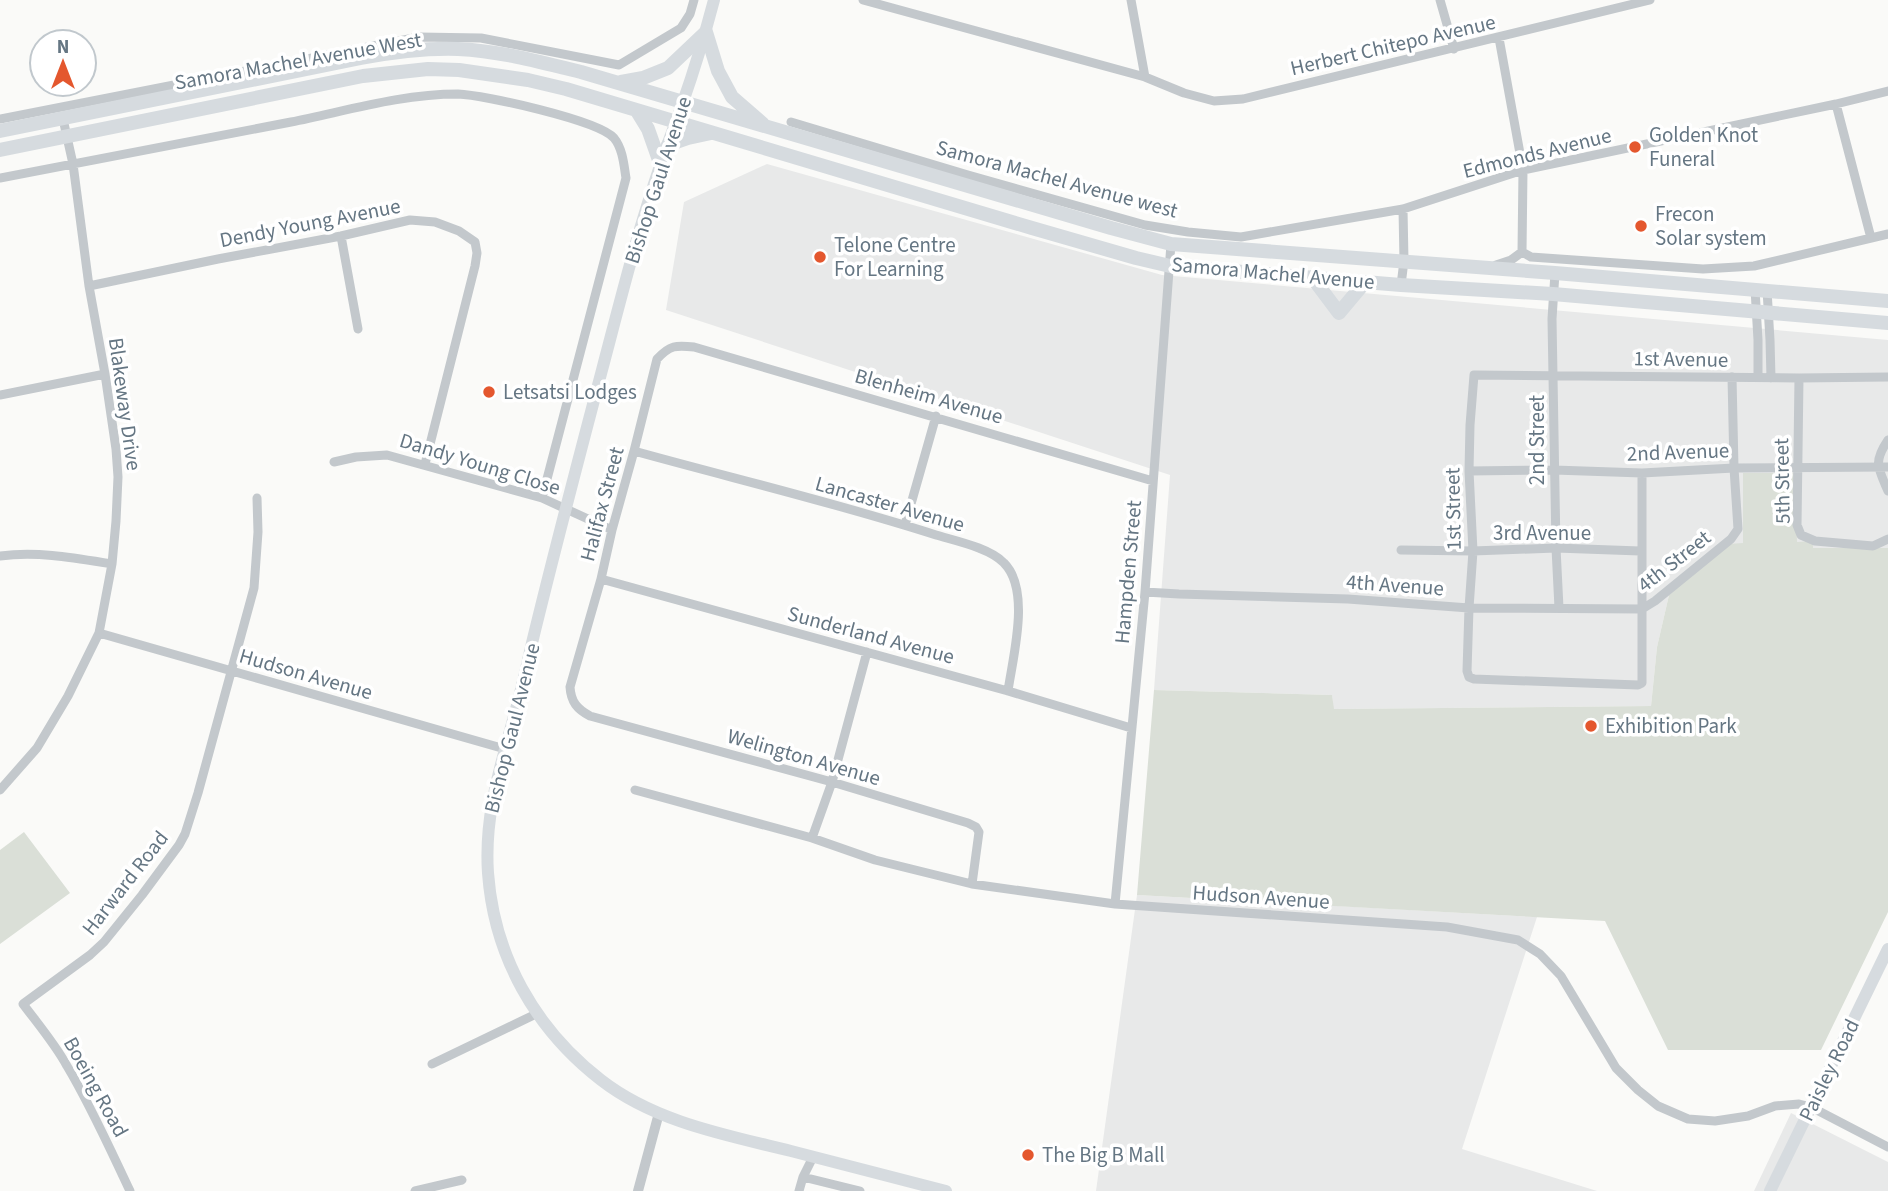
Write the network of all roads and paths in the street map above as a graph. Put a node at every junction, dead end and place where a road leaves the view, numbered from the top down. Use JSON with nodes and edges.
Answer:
{"nodes":[{"id":1,"x":694,"y":0,"type":"edge"},
{"id":2,"x":714,"y":0,"type":"edge"},
{"id":3,"x":863,"y":0,"type":"edge"},
{"id":4,"x":1131,"y":0,"type":"edge"},
{"id":5,"x":1440,"y":0,"type":"edge"},
{"id":6,"x":1650,"y":0,"type":"edge"},
{"id":7,"x":706,"y":32,"type":"junction"},
{"id":8,"x":1499,"y":38,"type":"junction"},
{"id":9,"x":1454,"y":49,"type":"junction"},
{"id":10,"x":1144,"y":77,"type":"junction"},
{"id":11,"x":618,"y":83,"type":"junction"},
{"id":12,"x":1888,"y":91,"type":"edge"},
{"id":13,"x":683,"y":103,"type":"junction"},
{"id":14,"x":1836,"y":104,"type":"junction"},
{"id":15,"x":637,"y":111,"type":"junction"},
{"id":16,"x":0,"y":119,"type":"edge"},
{"id":17,"x":63,"y":119,"type":"junction"},
{"id":18,"x":676,"y":121,"type":"junction"},
{"id":19,"x":791,"y":122,"type":"dead end"},
{"id":20,"x":767,"y":127,"type":"junction"},
{"id":21,"x":0,"y":131,"type":"edge"},
{"id":22,"x":715,"y":132,"type":"junction"},
{"id":23,"x":66,"y":137,"type":"junction"},
{"id":24,"x":668,"y":145,"type":"junction"},
{"id":25,"x":0,"y":150,"type":"edge"},
{"id":26,"x":660,"y":163,"type":"junction"},
{"id":27,"x":73,"y":164,"type":"junction"},
{"id":28,"x":1523,"y":170,"type":"junction"},
{"id":29,"x":0,"y":178,"type":"edge"},
{"id":30,"x":1403,"y":209,"type":"junction"},
{"id":31,"x":1360,"y":217,"type":"joint"},
{"id":32,"x":1888,"y":234,"type":"edge"},
{"id":33,"x":341,"y":236,"type":"junction"},
{"id":34,"x":1871,"y":238,"type":"junction"},
{"id":35,"x":1171,"y":244,"type":"junction"},
{"id":36,"x":1522,"y":251,"type":"junction"},
{"id":37,"x":1404,"y":261,"type":"junction"},
{"id":38,"x":1170,"y":266,"type":"junction"},
{"id":39,"x":1486,"y":267,"type":"junction"},
{"id":40,"x":1555,"y":272,"type":"junction"},
{"id":41,"x":1312,"y":277,"type":"junction"},
{"id":42,"x":1364,"y":282,"type":"junction"},
{"id":43,"x":1401,"y":285,"type":"junction"},
{"id":44,"x":89,"y":286,"type":"junction"},
{"id":45,"x":1761,"y":290,"type":"junction"},
{"id":46,"x":1553,"y":294,"type":"junction"},
{"id":47,"x":1888,"y":301,"type":"edge"},
{"id":48,"x":1763,"y":312,"type":"junction"},
{"id":49,"x":1888,"y":323,"type":"edge"},
{"id":50,"x":358,"y":329,"type":"dead end"},
{"id":51,"x":694,"y":347,"type":"joint"},
{"id":52,"x":106,"y":374,"type":"junction"},
{"id":53,"x":1474,"y":375,"type":"joint"},
{"id":54,"x":1554,"y":375,"type":"junction"},
{"id":55,"x":1732,"y":377,"type":"junction"},
{"id":56,"x":1758,"y":377,"type":"junction"},
{"id":57,"x":1888,"y":377,"type":"edge"},
{"id":58,"x":1771,"y":378,"type":"junction"},
{"id":59,"x":1800,"y":378,"type":"junction"},
{"id":60,"x":0,"y":395,"type":"edge"},
{"id":61,"x":936,"y":416,"type":"junction"},
{"id":62,"x":1888,"y":440,"type":"edge"},
{"id":63,"x":634,"y":451,"type":"junction"},
{"id":64,"x":334,"y":462,"type":"dead end"},
{"id":65,"x":425,"y":464,"type":"junction"},
{"id":66,"x":1883,"y":467,"type":"edge"},
{"id":67,"x":1734,"y":468,"type":"junction"},
{"id":68,"x":1798,"y":469,"type":"junction"},
{"id":69,"x":1554,"y":470,"type":"junction"},
{"id":70,"x":1469,"y":471,"type":"junction"},
{"id":71,"x":1642,"y":473,"type":"junction"},
{"id":72,"x":1153,"y":481,"type":"junction"},
{"id":73,"x":1888,"y":491,"type":"edge"},
{"id":74,"x":257,"y":498,"type":"dead end"},
{"id":75,"x":542,"y":498,"type":"junction"},
{"id":76,"x":565,"y":508,"type":"junction"},
{"id":77,"x":905,"y":525,"type":"junction"},
{"id":78,"x":612,"y":530,"type":"junction"},
{"id":79,"x":1888,"y":539,"type":"edge"},
{"id":80,"x":1556,"y":548,"type":"junction"},
{"id":81,"x":1401,"y":550,"type":"dead end"},
{"id":82,"x":1473,"y":551,"type":"junction"},
{"id":83,"x":1640,"y":551,"type":"junction"},
{"id":84,"x":0,"y":556,"type":"edge"},
{"id":85,"x":112,"y":564,"type":"junction"},
{"id":86,"x":601,"y":579,"type":"junction"},
{"id":87,"x":1145,"y":592,"type":"junction"},
{"id":88,"x":1469,"y":608,"type":"junction"},
{"id":89,"x":1559,"y":608,"type":"junction"},
{"id":90,"x":1642,"y":609,"type":"junction"},
{"id":91,"x":99,"y":633,"type":"junction"},
{"id":92,"x":867,"y":652,"type":"junction"},
{"id":93,"x":232,"y":671,"type":"junction"},
{"id":94,"x":1008,"y":691,"type":"junction"},
{"id":95,"x":571,"y":698,"type":"joint"},
{"id":96,"x":1131,"y":728,"type":"junction"},
{"id":97,"x":505,"y":749,"type":"junction"},
{"id":98,"x":832,"y":782,"type":"junction"},
{"id":99,"x":0,"y":790,"type":"edge"},
{"id":100,"x":635,"y":790,"type":"dead end"},
{"id":101,"x":812,"y":838,"type":"junction"},
{"id":102,"x":972,"y":884,"type":"junction"},
{"id":103,"x":1115,"y":904,"type":"junction"},
{"id":104,"x":1888,"y":949,"type":"edge"},
{"id":105,"x":23,"y":1004,"type":"joint"},
{"id":106,"x":536,"y":1014,"type":"junction"},
{"id":107,"x":432,"y":1064,"type":"dead end"},
{"id":108,"x":1811,"y":1107,"type":"junction"},
{"id":109,"x":659,"y":1113,"type":"junction"},
{"id":110,"x":1888,"y":1147,"type":"edge"},
{"id":111,"x":813,"y":1157,"type":"junction"},
{"id":112,"x":803,"y":1177,"type":"junction"},
{"id":113,"x":462,"y":1180,"type":"dead end"},
{"id":114,"x":130,"y":1191,"type":"edge"},
{"id":115,"x":415,"y":1191,"type":"edge"},
{"id":116,"x":638,"y":1191,"type":"edge"},
{"id":117,"x":799,"y":1191,"type":"edge"},
{"id":118,"x":860,"y":1191,"type":"edge"},
{"id":119,"x":946,"y":1191,"type":"edge"},
{"id":120,"x":1770,"y":1191,"type":"edge"}],
"edges":[{"from":1,"to":16,"type":"street","name":"Samora Machel Avenue West"},
{"from":2,"to":7,"type":"main road","name":"Bishop Gaul Avenue"},
{"from":3,"to":10,"type":"street","name":"Herbert Chitepo Avenue"},
{"from":4,"to":10,"type":"street"},
{"from":5,"to":9,"type":"street"},
{"from":6,"to":8,"type":"street","name":"Herbert Chitepo Avenue"},
{"from":7,"to":11,"type":"highway"},
{"from":7,"to":13,"type":"main road","name":"Bishop Gaul Avenue"},
{"from":7,"to":20,"type":"highway"},
{"from":8,"to":9,"type":"street","name":"Herbert Chitepo Avenue"},
{"from":8,"to":28,"type":"street"},
{"from":9,"to":10,"type":"street","name":"Herbert Chitepo Avenue"},
{"from":11,"to":13,"type":"highway","name":"Samora Machel Avenue West"},
{"from":11,"to":17,"type":"highway","name":"Samora Machel Avenue West"},
{"from":12,"to":14,"type":"street","name":"Edmonds Avenue"},
{"from":13,"to":18,"type":"main road","name":"Bishop Gaul Avenue"},
{"from":13,"to":20,"type":"highway","name":"Samora Machel Avenue"},
{"from":14,"to":28,"type":"street","name":"Edmonds Avenue"},
{"from":14,"to":34,"type":"street"},
{"from":15,"to":18,"type":"highway","name":"Samora Machel Avenue West"},
{"from":15,"to":23,"type":"highway","name":"Samora Machel Avenue West"},
{"from":15,"to":26,"type":"highway"},
{"from":17,"to":21,"type":"highway","name":"Samora Machel Avenue West"},
{"from":17,"to":23,"type":"street","name":"Blakeway Drive"},
{"from":18,"to":22,"type":"highway","name":"Samora Machel Avenue"},
{"from":18,"to":24,"type":"main road","name":"Bishop Gaul Avenue"},
{"from":19,"to":31,"type":"street","name":"Samora Machel Avenue west"},
{"from":20,"to":35,"type":"highway","name":"Samora Machel Avenue"},
{"from":22,"to":24,"type":"highway"},
{"from":22,"to":38,"type":"highway","name":"Samora Machel Avenue"},
{"from":23,"to":25,"type":"highway","name":"Samora Machel Avenue West"},
{"from":23,"to":27,"type":"street","name":"Blakeway Drive"},
{"from":24,"to":26,"type":"main road","name":"Bishop Gaul Avenue"},
{"from":26,"to":76,"type":"main road","name":"Bishop Gaul Avenue"},
{"from":27,"to":29,"type":"street"},
{"from":27,"to":44,"type":"street","name":"Blakeway Drive"},
{"from":27,"to":75,"type":"street","name":"Bishop Gaul Avenue"},
{"from":28,"to":30,"type":"street","name":"Edmonds Avenue"},
{"from":28,"to":36,"type":"street"},
{"from":30,"to":31,"type":"street","name":"Edmonds Avenue"},
{"from":30,"to":37,"type":"street"},
{"from":32,"to":34,"type":"street"},
{"from":33,"to":44,"type":"street","name":"Dendy Young Avenue"},
{"from":33,"to":50,"type":"street"},
{"from":33,"to":65,"type":"street","name":"Dendy Young Avenue"},
{"from":34,"to":36,"type":"street"},
{"from":35,"to":37,"type":"highway","name":"Samora Machel Avenue"},
{"from":35,"to":38,"type":"street","name":"Hampden Street"},
{"from":36,"to":39,"type":"street"},
{"from":37,"to":39,"type":"highway","name":"Samora Machel Avenue"},
{"from":37,"to":43,"type":"street"},
{"from":38,"to":41,"type":"highway","name":"Samora Machel Avenue"},
{"from":38,"to":72,"type":"street","name":"Hampden Street"},
{"from":39,"to":40,"type":"highway","name":"Samora Machel Avenue"},
{"from":40,"to":45,"type":"highway","name":"Samora Machel Avenue"},
{"from":40,"to":46,"type":"street","name":"2nd Street"},
{"from":41,"to":42,"type":"highway","name":"Samora Machel Avenue"},
{"from":41,"to":42,"type":"highway"},
{"from":42,"to":43,"type":"highway","name":"Samora Machel Avenue"},
{"from":43,"to":46,"type":"highway","name":"Samora Machel Avenue"},
{"from":44,"to":52,"type":"street","name":"Blakeway Drive"},
{"from":45,"to":47,"type":"highway","name":"Samora Machel Avenue"},
{"from":45,"to":48,"type":"street"},
{"from":46,"to":48,"type":"highway","name":"Samora Machel Avenue"},
{"from":46,"to":54,"type":"street","name":"2nd Street"},
{"from":48,"to":49,"type":"highway","name":"Samora Machel Avenue"},
{"from":48,"to":56,"type":"street"},
{"from":48,"to":58,"type":"street"},
{"from":51,"to":61,"type":"street","name":"Blenheim Avenue"},
{"from":51,"to":63,"type":"street","name":"Halifax Street"},
{"from":52,"to":60,"type":"street"},
{"from":52,"to":85,"type":"street","name":"Blakeway Drive"},
{"from":53,"to":54,"type":"street","name":"1st Avenue"},
{"from":53,"to":70,"type":"street","name":"1st Street"},
{"from":54,"to":55,"type":"street","name":"1st Avenue"},
{"from":54,"to":69,"type":"street","name":"2nd Street"},
{"from":55,"to":56,"type":"street","name":"1st Avenue"},
{"from":55,"to":67,"type":"street","name":"4th Street"},
{"from":56,"to":58,"type":"street","name":"1st Avenue"},
{"from":57,"to":59,"type":"street","name":"1st Avenue"},
{"from":58,"to":59,"type":"street","name":"1st Avenue"},
{"from":59,"to":68,"type":"street","name":"5th Street"},
{"from":61,"to":72,"type":"street","name":"Blenheim Avenue"},
{"from":61,"to":77,"type":"street"},
{"from":62,"to":66,"type":"street"},
{"from":63,"to":77,"type":"street","name":"Lancaster Avenue"},
{"from":63,"to":78,"type":"street","name":"Halifax Street"},
{"from":64,"to":65,"type":"street","name":"Dandy Young Close"},
{"from":65,"to":75,"type":"street","name":"Dandy Young Close"},
{"from":66,"to":68,"type":"street","name":"2nd Avenue"},
{"from":66,"to":73,"type":"street"},
{"from":67,"to":68,"type":"street","name":"2nd Avenue"},
{"from":67,"to":71,"type":"street","name":"2nd Avenue"},
{"from":67,"to":90,"type":"street","name":"4th Street"},
{"from":68,"to":79,"type":"street","name":"5th Street"},
{"from":69,"to":70,"type":"street","name":"2nd Avenue"},
{"from":69,"to":71,"type":"street","name":"2nd Avenue"},
{"from":69,"to":80,"type":"street","name":"2nd Street"},
{"from":70,"to":82,"type":"street","name":"1st Street"},
{"from":71,"to":83,"type":"street"},
{"from":72,"to":87,"type":"street","name":"Hampden Street"},
{"from":74,"to":93,"type":"street","name":"Harward Road"},
{"from":75,"to":76,"type":"street","name":"Dandy Young Close"},
{"from":76,"to":78,"type":"street","name":"Dandy Young Close"},
{"from":76,"to":97,"type":"main road","name":"Bishop Gaul Avenue"},
{"from":77,"to":94,"type":"street","name":"Lancaster Avenue"},
{"from":78,"to":86,"type":"street","name":"Halifax Street"},
{"from":80,"to":82,"type":"street","name":"3rd Avenue"},
{"from":80,"to":83,"type":"street","name":"3rd Avenue"},
{"from":80,"to":89,"type":"street","name":"2nd Street"},
{"from":81,"to":82,"type":"street","name":"3rd Avenue"},
{"from":82,"to":88,"type":"street","name":"1st Street"},
{"from":83,"to":90,"type":"street"},
{"from":84,"to":85,"type":"street"},
{"from":85,"to":91,"type":"street","name":"Blakeway Drive"},
{"from":86,"to":92,"type":"street","name":"Sunderland Avenue"},
{"from":86,"to":95,"type":"street","name":"Halifax Street"},
{"from":87,"to":88,"type":"street","name":"4th Avenue"},
{"from":87,"to":96,"type":"street","name":"Hampden Street"},
{"from":88,"to":89,"type":"street","name":"4th Avenue"},
{"from":88,"to":90,"type":"street","name":"1st Street"},
{"from":89,"to":90,"type":"street","name":"4th Avenue"},
{"from":91,"to":93,"type":"street","name":"Hudson Avenue"},
{"from":91,"to":99,"type":"street","name":"Blakeway Drive"},
{"from":92,"to":94,"type":"street","name":"Sunderland Avenue"},
{"from":92,"to":98,"type":"street"},
{"from":93,"to":97,"type":"street","name":"Hudson Avenue"},
{"from":93,"to":105,"type":"street","name":"Harward Road"},
{"from":94,"to":96,"type":"street","name":"Sunderland Avenue"},
{"from":95,"to":98,"type":"street","name":"Welington Avenue"},
{"from":96,"to":103,"type":"street","name":"Hampden Street"},
{"from":97,"to":106,"type":"main road","name":"Bishop Gaul Avenue"},
{"from":98,"to":101,"type":"street"},
{"from":98,"to":102,"type":"street","name":"Welington Avenue"},
{"from":100,"to":101,"type":"street","name":"Hudson Avenue"},
{"from":101,"to":102,"type":"street","name":"Hudson Avenue"},
{"from":102,"to":103,"type":"street","name":"Hudson Avenue"},
{"from":103,"to":108,"type":"street","name":"Hudson Avenue"},
{"from":104,"to":108,"type":"main road","name":"Paisley Road"},
{"from":105,"to":114,"type":"street","name":"Boeing Road"},
{"from":106,"to":107,"type":"street"},
{"from":106,"to":109,"type":"main road","name":"Bishop Gaul Avenue"},
{"from":108,"to":110,"type":"street"},
{"from":108,"to":120,"type":"main road","name":"Paisley Road"},
{"from":109,"to":111,"type":"main road","name":"Bishop Gaul Avenue"},
{"from":109,"to":116,"type":"street"},
{"from":111,"to":112,"type":"street"},
{"from":111,"to":119,"type":"main road","name":"Bishop Gaul Avenue"},
{"from":112,"to":117,"type":"street"},
{"from":112,"to":118,"type":"street"},
{"from":113,"to":115,"type":"street"}]}
